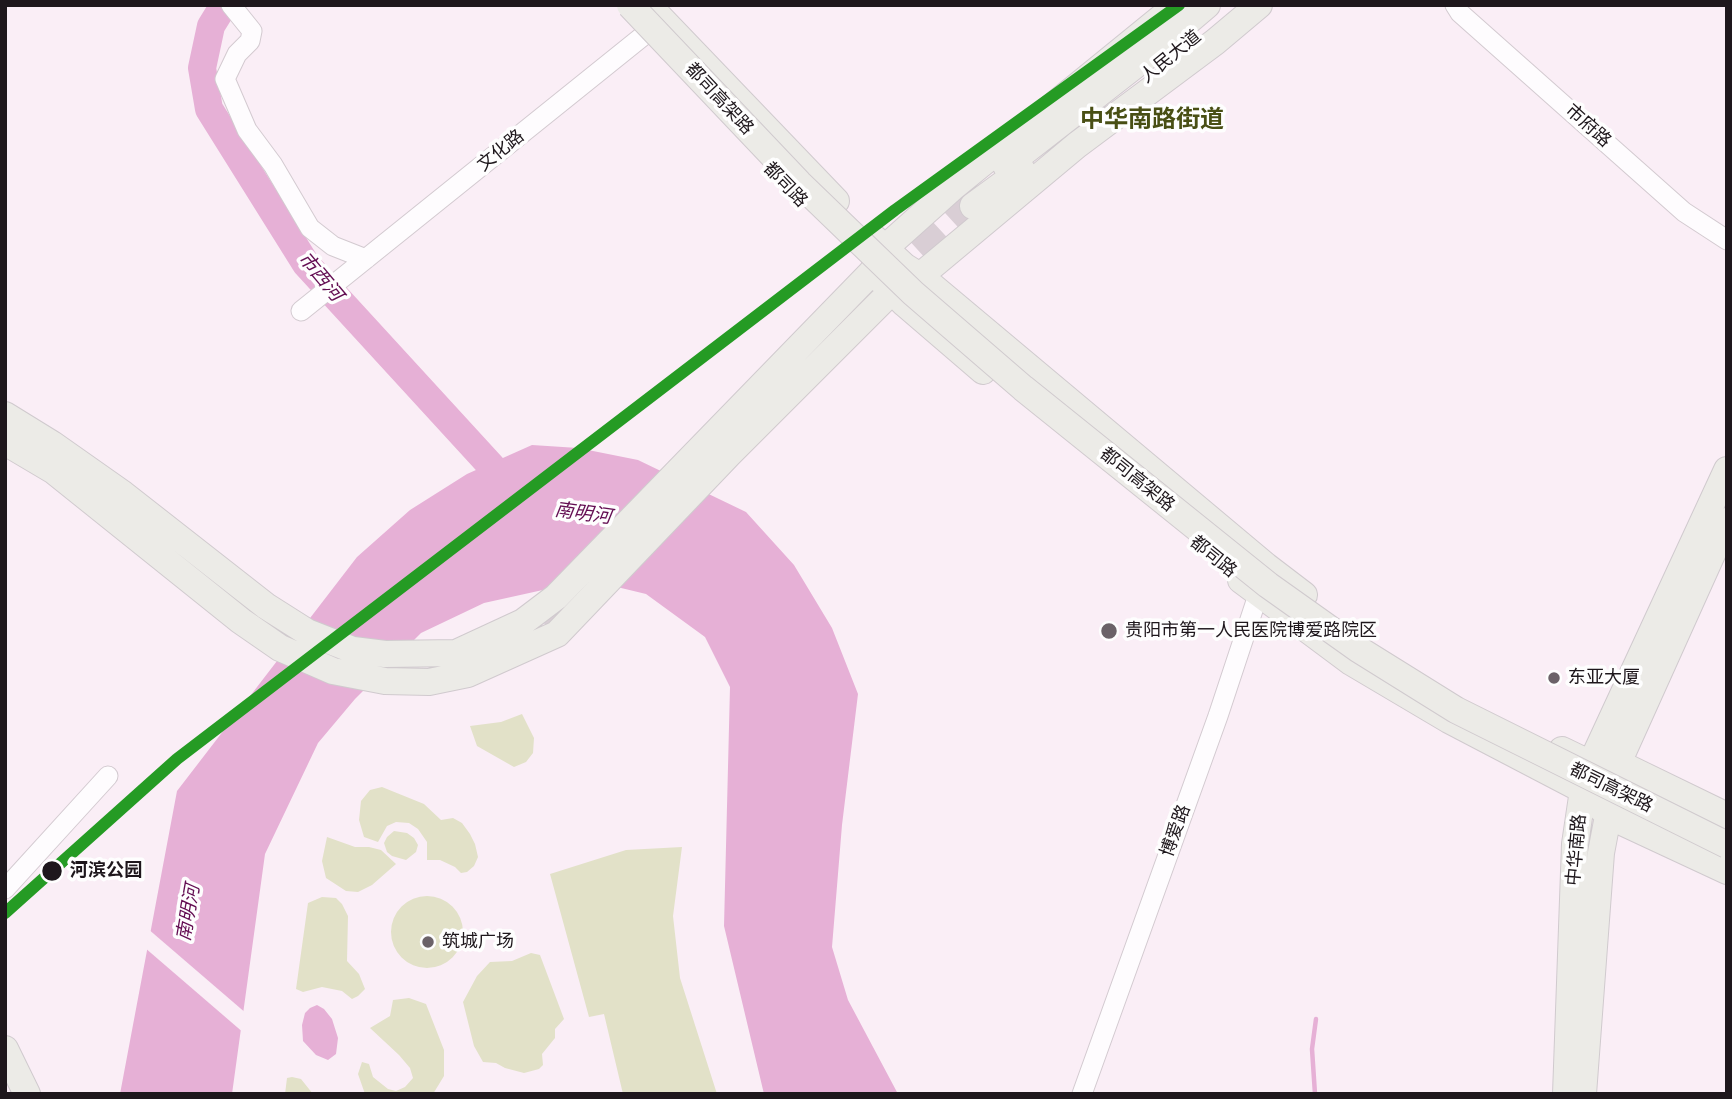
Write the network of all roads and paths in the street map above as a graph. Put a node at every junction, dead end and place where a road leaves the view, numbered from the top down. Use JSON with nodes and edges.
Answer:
{"nodes":[{"id":1,"x":231,"y":5,"type":"edge"},
{"id":2,"x":614,"y":5,"type":"edge"},
{"id":3,"x":630,"y":5,"type":"edge"},
{"id":4,"x":648,"y":5,"type":"edge"},
{"id":5,"x":1177,"y":5,"type":"edge"},
{"id":6,"x":1207,"y":5,"type":"edge"},
{"id":7,"x":1233,"y":5,"type":"edge"},
{"id":8,"x":1259,"y":5,"type":"edge"},
{"id":9,"x":1455,"y":5,"type":"edge"},
{"id":10,"x":643,"y":36,"type":"junction"},
{"id":11,"x":1727,"y":240,"type":"edge"},
{"id":12,"x":885,"y":248,"type":"junction"},
{"id":13,"x":362,"y":262,"type":"junction"},
{"id":14,"x":872,"y":272,"type":"junction"},
{"id":15,"x":920,"y":276,"type":"junction"},
{"id":16,"x":891,"y":290,"type":"junction"},
{"id":17,"x":301,"y":311,"type":"dead end"},
{"id":18,"x":5,"y":415,"type":"edge"},
{"id":19,"x":5,"y":442,"type":"edge"},
{"id":20,"x":722,"y":445,"type":"junction"},
{"id":21,"x":1727,"y":470,"type":"edge"},
{"id":22,"x":1727,"y":521,"type":"edge"},
{"id":23,"x":1266,"y":566,"type":"junction"},
{"id":24,"x":1260,"y":595,"type":"junction"},
{"id":25,"x":258,"y":617,"type":"junction"},
{"id":26,"x":1618,"y":763,"type":"junction"},
{"id":27,"x":1591,"y":764,"type":"junction"},
{"id":28,"x":108,"y":776,"type":"dead end"},
{"id":29,"x":1583,"y":790,"type":"junction"},
{"id":30,"x":1609,"y":816,"type":"junction"},
{"id":31,"x":1727,"y":816,"type":"edge"},
{"id":32,"x":1727,"y":845,"type":"edge"},
{"id":33,"x":1727,"y":871,"type":"edge"},
{"id":34,"x":5,"y":889,"type":"edge"},
{"id":35,"x":5,"y":1049,"type":"edge"},
{"id":36,"x":27,"y":1094,"type":"edge"},
{"id":37,"x":1082,"y":1094,"type":"edge"},
{"id":38,"x":1566,"y":1094,"type":"edge"},
{"id":39,"x":1583,"y":1094,"type":"edge"}],
"edges":[{"from":1,"to":13,"type":"street"},
{"from":2,"to":10,"type":"main road","name":"都司路"},
{"from":3,"to":32,"type":"main road","name":"都司高架路","bridge":true},
{"from":4,"to":12,"type":"main road","name":"都司路"},
{"from":5,"to":12,"type":"main road"},
{"from":6,"to":7,"type":"main road","name":"人民大道"},
{"from":8,"to":15,"type":"main road"},
{"from":9,"to":11,"type":"street","name":"市府路"},
{"from":10,"to":13,"type":"street","name":"文化路"},
{"from":10,"to":14,"type":"main road","name":"都司路"},
{"from":12,"to":14,"type":"main road"},
{"from":12,"to":15,"type":"main road","name":"都司路"},
{"from":13,"to":17,"type":"street","name":"文化路"},
{"from":14,"to":16,"type":"main road","name":"都司路"},
{"from":14,"to":20,"type":"main road"},
{"from":15,"to":16,"type":"main road"},
{"from":15,"to":23,"type":"main road","name":"都司路"},
{"from":16,"to":20,"type":"main road"},
{"from":16,"to":24,"type":"main road","name":"都司路"},
{"from":18,"to":25,"type":"main road"},
{"from":19,"to":25,"type":"main road"},
{"from":20,"to":25,"type":"main road"},
{"from":21,"to":27,"type":"main road","name":"中华南路"},
{"from":22,"to":26,"type":"main road","name":"中华南路"},
{"from":23,"to":24,"type":"street","name":"博爱路"},
{"from":23,"to":27,"type":"main road","name":"都司路"},
{"from":24,"to":29,"type":"main road","name":"都司路"},
{"from":24,"to":37,"type":"street","name":"博爱路"},
{"from":26,"to":27,"type":"main road","name":"都司路"},
{"from":26,"to":30,"type":"main road","name":"中华南路"},
{"from":26,"to":31,"type":"main road","name":"都司路"},
{"from":27,"to":29,"type":"main road","name":"中华南路"},
{"from":28,"to":34,"type":"street"},
{"from":29,"to":30,"type":"main road","name":"都司路"},
{"from":29,"to":38,"type":"main road","name":"中华南路"},
{"from":30,"to":33,"type":"main road","name":"都司路"},
{"from":30,"to":39,"type":"main road","name":"中华南路"},
{"from":35,"to":36,"type":"main road"}]}
